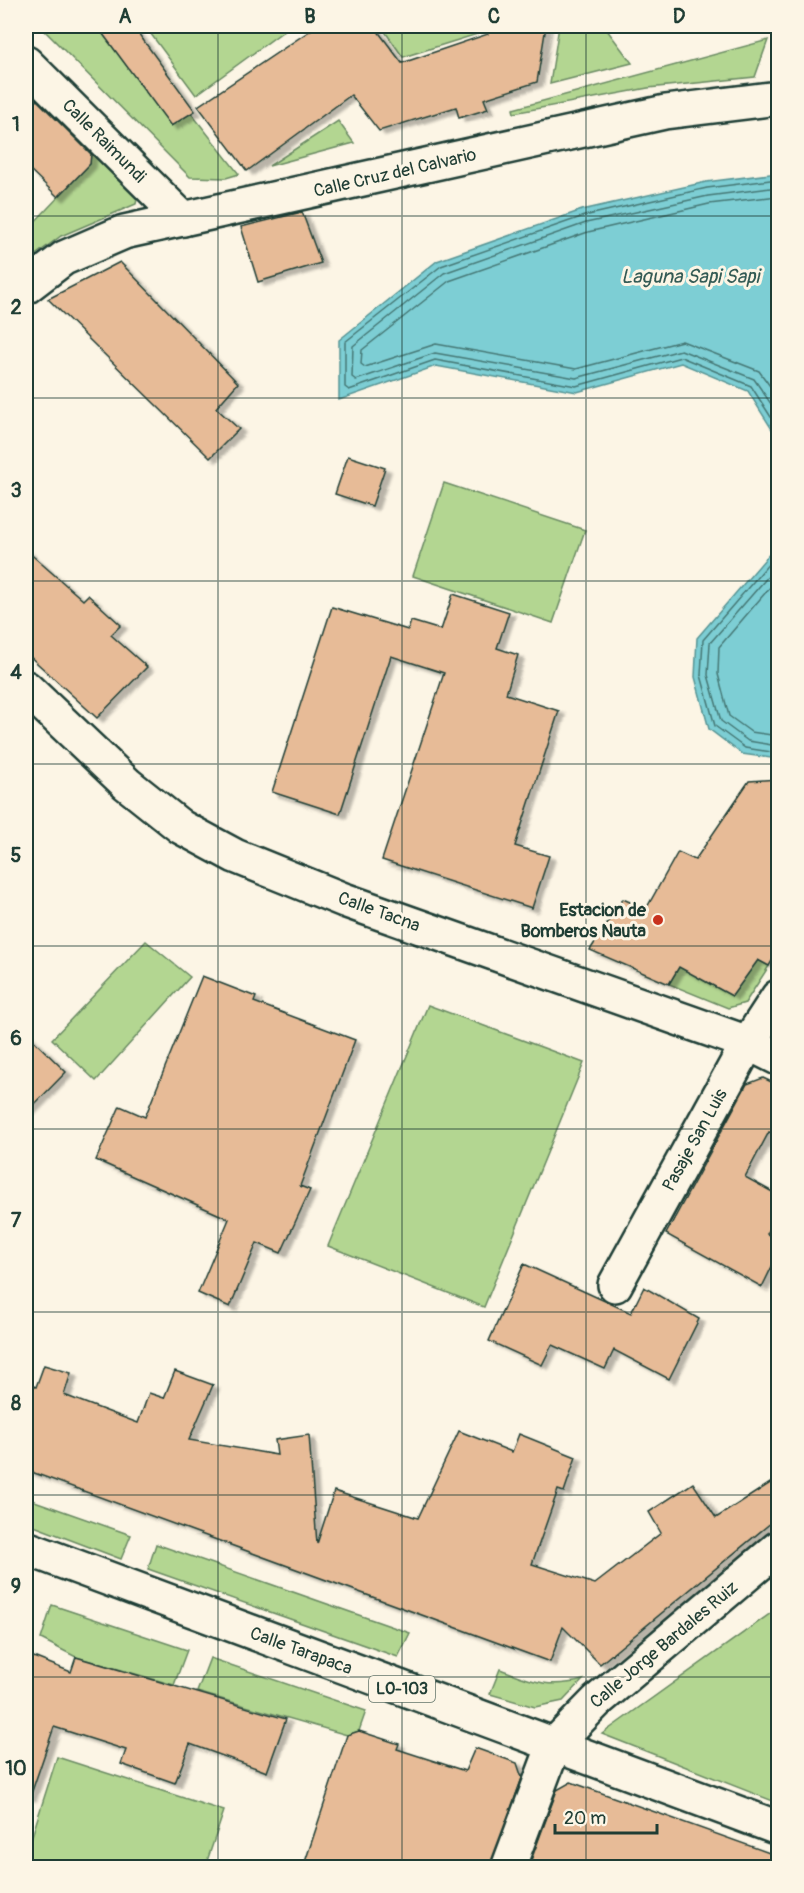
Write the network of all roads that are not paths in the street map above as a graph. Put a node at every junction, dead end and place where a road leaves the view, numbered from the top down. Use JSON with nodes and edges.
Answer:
{"nodes":[{"id":1,"x":26,"y":63,"type":"edge"},
{"id":2,"x":778,"y":97,"type":"edge"},
{"id":3,"x":183,"y":219,"type":"junction"},
{"id":4,"x":26,"y":287,"type":"edge"},
{"id":5,"x":26,"y":688,"type":"edge"},
{"id":6,"x":778,"y":997,"type":"edge"},
{"id":7,"x":748,"y":1043,"type":"junction"},
{"id":8,"x":778,"y":1058,"type":"edge"},
{"id":9,"x":615,"y":1285,"type":"dead end"},
{"id":10,"x":26,"y":1548,"type":"edge"},
{"id":11,"x":778,"y":1548,"type":"edge"},
{"id":12,"x":554,"y":1745,"type":"junction"},
{"id":13,"x":778,"y":1828,"type":"edge"},
{"id":14,"x":508,"y":1868,"type":"edge"}],
"edges":[{"from":1,"to":3,"type":"street","name":"Calle Raimundi"},
{"from":2,"to":3,"type":"street","name":"Calle Cruz del Calvario"},
{"from":3,"to":4,"type":"street","name":"Calle Cruz del Calvario"},
{"from":5,"to":7,"type":"street","name":"Calle Tacna"},
{"from":6,"to":7,"type":"street","name":"Pasaje San Luis"},
{"from":7,"to":8,"type":"street","name":"Calle Tacna"},
{"from":7,"to":9,"type":"street","name":"Pasaje San Luis"},
{"from":10,"to":12,"type":"street","name":"Calle Tarapaca","number":"LO-103"},
{"from":11,"to":12,"type":"street","name":"Calle Jorge Bardales Ruiz"},
{"from":12,"to":13,"type":"street","name":"Calle Tarapaca","number":"LO-103"},
{"from":12,"to":14,"type":"street"}]}
